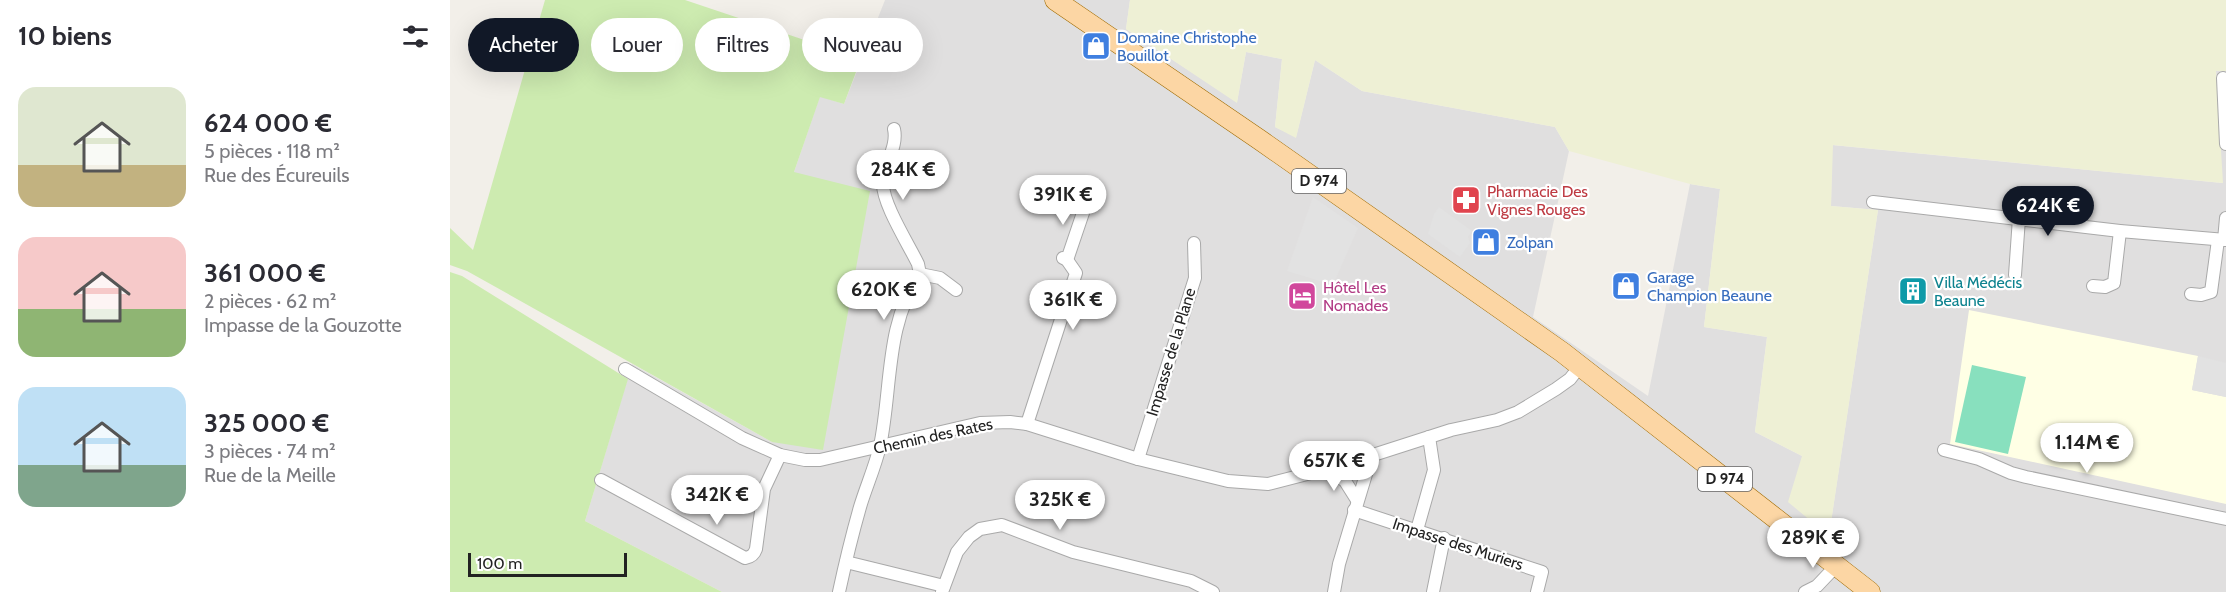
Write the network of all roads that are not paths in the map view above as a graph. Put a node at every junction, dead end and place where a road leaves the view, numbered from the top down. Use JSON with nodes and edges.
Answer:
{"nodes":[{"id":1,"x":1055,"y":0,"type":"edge"},
{"id":2,"x":2223,"y":78,"type":"dead end"},
{"id":3,"x":894,"y":129,"type":"dead end"},
{"id":4,"x":2226,"y":144,"type":"edge"},
{"id":5,"x":1087,"y":201,"type":"dead end"},
{"id":6,"x":1874,"y":202,"type":"dead end"},
{"id":7,"x":2019,"y":218,"type":"junction"},
{"id":8,"x":2226,"y":218,"type":"edge"},
{"id":9,"x":2120,"y":231,"type":"junction"},
{"id":10,"x":2223,"y":240,"type":"edge"},
{"id":11,"x":1194,"y":243,"type":"dead end"},
{"id":12,"x":920,"y":274,"type":"junction"},
{"id":13,"x":2015,"y":275,"type":"dead end"},
{"id":14,"x":2093,"y":285,"type":"dead end"},
{"id":15,"x":956,"y":290,"type":"dead end"},
{"id":16,"x":2191,"y":294,"type":"dead end"},
{"id":17,"x":1581,"y":366,"type":"junction"},
{"id":18,"x":625,"y":369,"type":"dead end"},
{"id":19,"x":1027,"y":424,"type":"junction"},
{"id":20,"x":1429,"y":437,"type":"junction"},
{"id":21,"x":879,"y":446,"type":"junction"},
{"id":22,"x":1944,"y":450,"type":"dead end"},
{"id":23,"x":780,"y":455,"type":"junction"},
{"id":24,"x":1370,"y":456,"type":"junction"},
{"id":25,"x":1138,"y":459,"type":"junction"},
{"id":26,"x":1328,"y":469,"type":"junction"},
{"id":27,"x":601,"y":480,"type":"dead end"},
{"id":28,"x":1356,"y":505,"type":"junction"},
{"id":29,"x":2226,"y":519,"type":"edge"},
{"id":30,"x":1416,"y":530,"type":"junction"},
{"id":31,"x":1444,"y":538,"type":"junction"},
{"id":32,"x":846,"y":562,"type":"junction"},
{"id":33,"x":1836,"y":566,"type":"junction"},
{"id":34,"x":943,"y":589,"type":"edge"},
{"id":35,"x":839,"y":592,"type":"edge"},
{"id":36,"x":1213,"y":592,"type":"edge"},
{"id":37,"x":1335,"y":592,"type":"edge"},
{"id":38,"x":1433,"y":592,"type":"edge"},
{"id":39,"x":1537,"y":592,"type":"edge"},
{"id":40,"x":1805,"y":592,"type":"edge"},
{"id":41,"x":1870,"y":592,"type":"edge"}],
"edges":[{"from":1,"to":17,"type":"main road","number":"D 974"},
{"from":2,"to":4,"type":"street"},
{"from":3,"to":12,"type":"street"},
{"from":5,"to":19,"type":"street"},
{"from":6,"to":7,"type":"street"},
{"from":7,"to":9,"type":"street"},
{"from":7,"to":13,"type":"street"},
{"from":8,"to":10,"type":"street"},
{"from":9,"to":10,"type":"street"},
{"from":9,"to":14,"type":"street"},
{"from":10,"to":16,"type":"street"},
{"from":11,"to":25,"type":"street","name":"Impasse de la Plane"},
{"from":12,"to":15,"type":"street"},
{"from":12,"to":21,"type":"street"},
{"from":17,"to":20,"type":"street","name":"Chemin des Rates"},
{"from":17,"to":33,"type":"main road","number":"D 974"},
{"from":18,"to":23,"type":"street","name":"Chemin des Rates"},
{"from":19,"to":21,"type":"street","name":"Chemin des Rates"},
{"from":19,"to":25,"type":"street","name":"Chemin des Rates"},
{"from":20,"to":24,"type":"street","name":"Chemin des Rates"},
{"from":20,"to":30,"type":"street"},
{"from":21,"to":23,"type":"street","name":"Chemin des Rates"},
{"from":21,"to":32,"type":"street"},
{"from":22,"to":29,"type":"street"},
{"from":23,"to":27,"type":"street"},
{"from":24,"to":26,"type":"street","name":"Chemin des Rates"},
{"from":24,"to":28,"type":"street"},
{"from":25,"to":26,"type":"street","name":"Chemin des Rates"},
{"from":26,"to":28,"type":"street"},
{"from":28,"to":30,"type":"street","name":"Impasse des Muriers"},
{"from":28,"to":37,"type":"street"},
{"from":30,"to":31,"type":"street","name":"Impasse des Muriers"},
{"from":31,"to":38,"type":"street"},
{"from":31,"to":39,"type":"street","name":"Impasse des Muriers"},
{"from":32,"to":34,"type":"street"},
{"from":32,"to":35,"type":"street"},
{"from":33,"to":40,"type":"street"},
{"from":33,"to":41,"type":"main road","number":"D 974"},
{"from":34,"to":36,"type":"street"}]}
